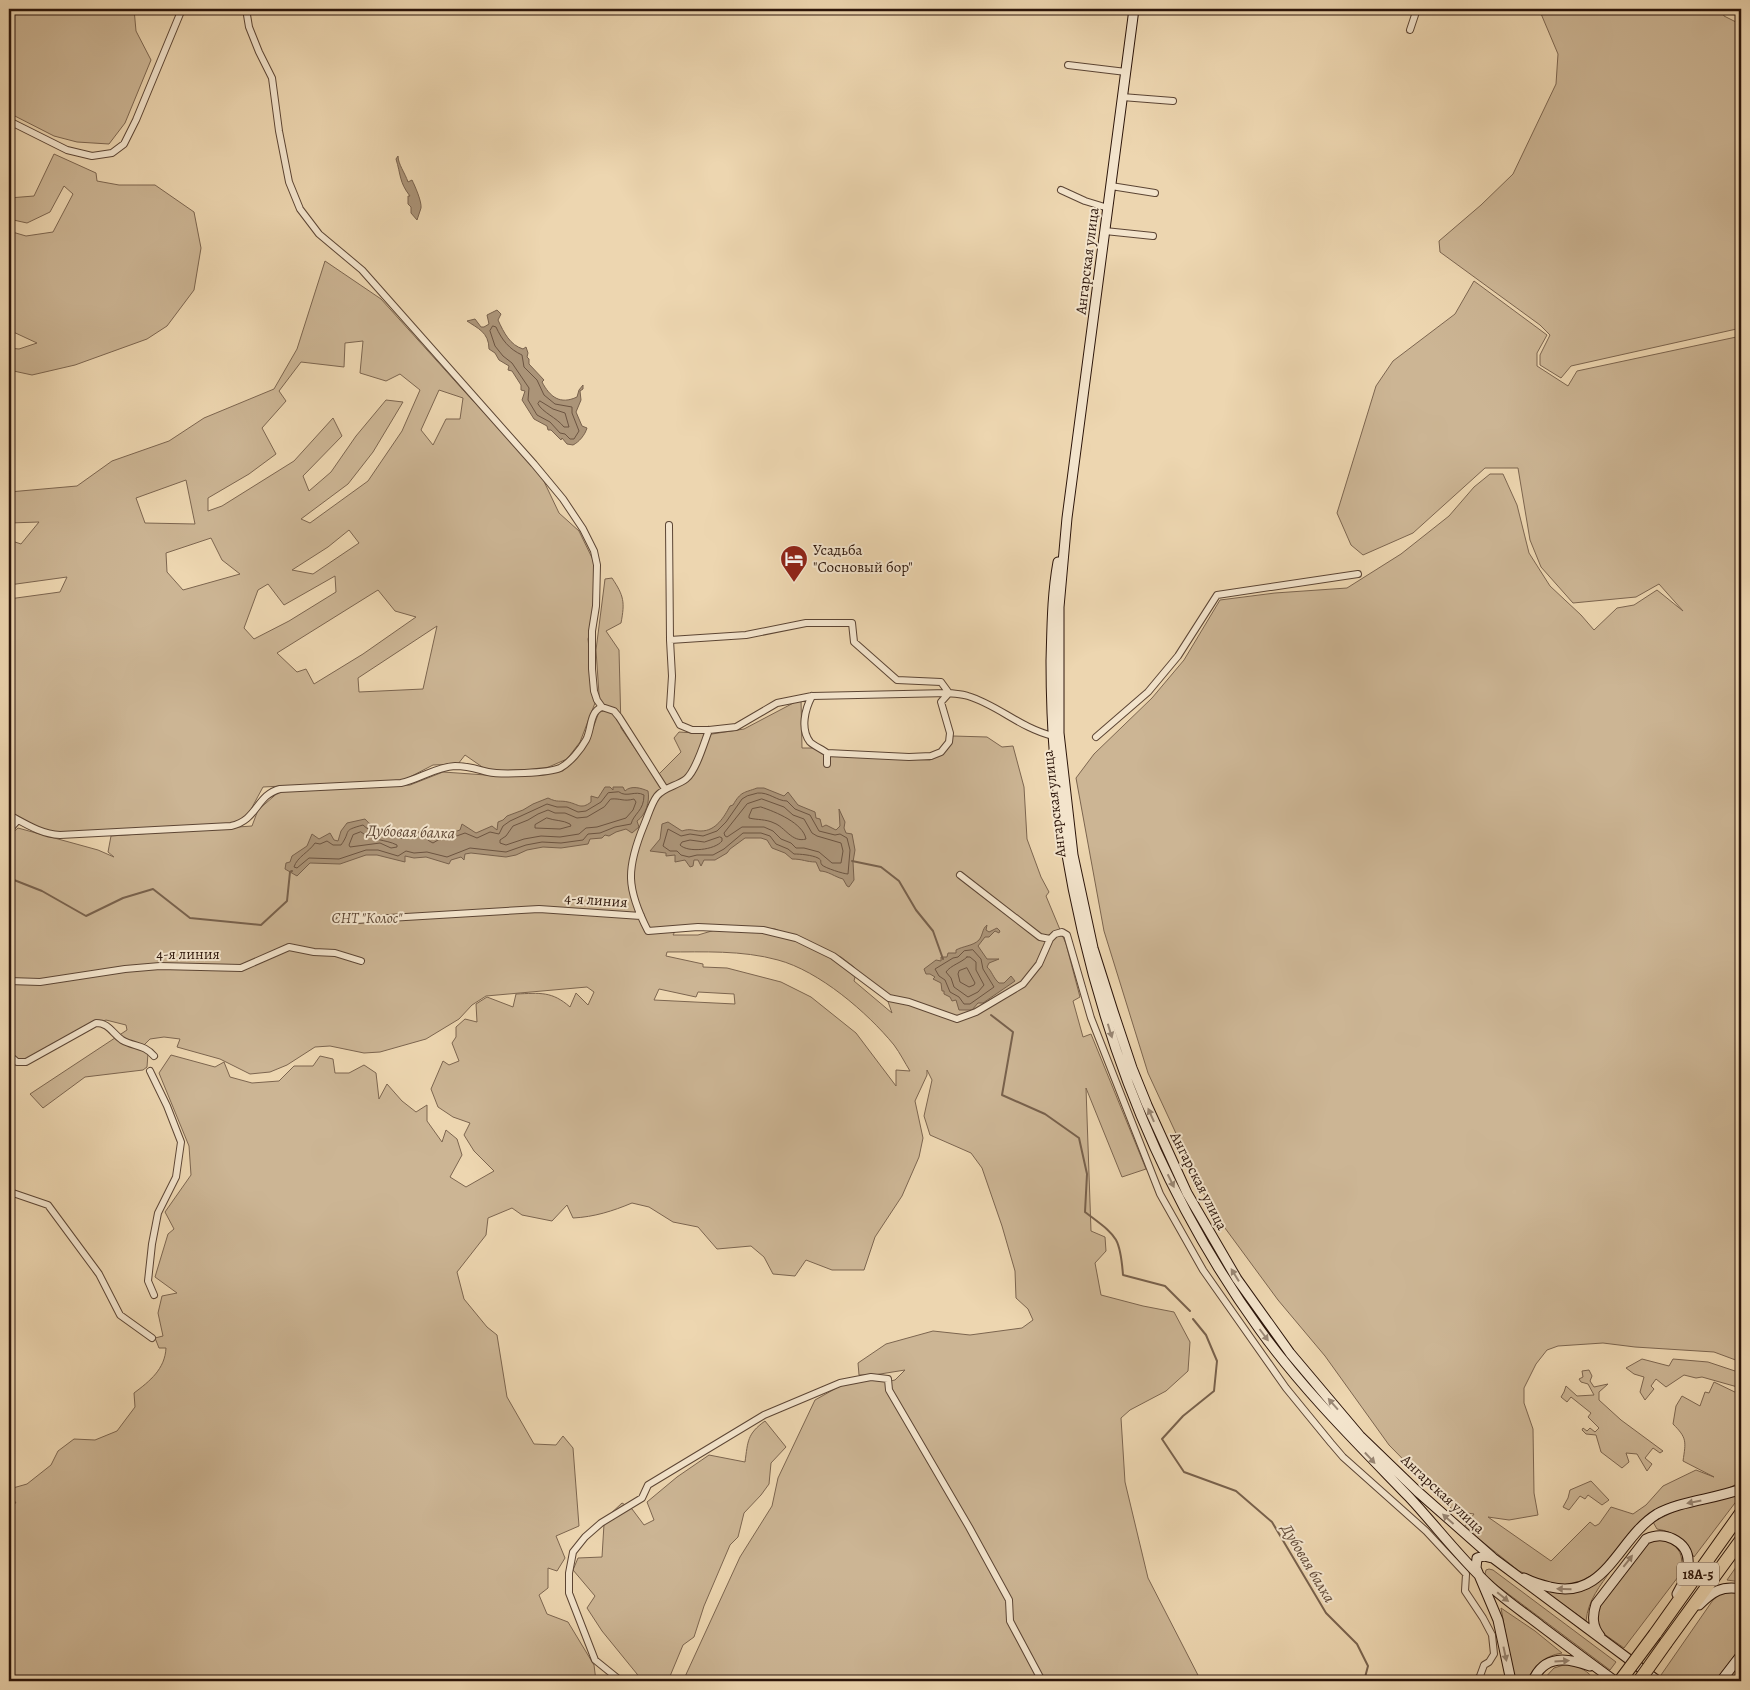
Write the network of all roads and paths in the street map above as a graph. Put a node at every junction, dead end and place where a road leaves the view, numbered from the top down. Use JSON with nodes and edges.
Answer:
{"nodes":[{"id":1,"x":182,"y":9,"type":"edge"},
{"id":2,"x":246,"y":9,"type":"edge"},
{"id":3,"x":1134,"y":9,"type":"edge"},
{"id":4,"x":1417,"y":9,"type":"edge"},
{"id":5,"x":1410,"y":30,"type":"dead end"},
{"id":6,"x":1068,"y":65,"type":"dead end"},
{"id":7,"x":1126,"y":72,"type":"junction"},
{"id":8,"x":1122,"y":97,"type":"junction"},
{"id":9,"x":1173,"y":101,"type":"dead end"},
{"id":10,"x":9,"y":121,"type":"edge"},
{"id":11,"x":1111,"y":186,"type":"junction"},
{"id":12,"x":1061,"y":190,"type":"dead end"},
{"id":13,"x":1155,"y":192,"type":"dead end"},
{"id":14,"x":1108,"y":208,"type":"junction"},
{"id":15,"x":1105,"y":231,"type":"junction"},
{"id":16,"x":1153,"y":236,"type":"dead end"},
{"id":17,"x":1067,"y":518,"type":"junction"},
{"id":18,"x":669,"y":524,"type":"dead end"},
{"id":19,"x":1358,"y":574,"type":"dead end"},
{"id":20,"x":670,"y":640,"type":"junction"},
{"id":21,"x":949,"y":693,"type":"junction"},
{"id":22,"x":812,"y":696,"type":"junction"},
{"id":23,"x":602,"y":707,"type":"junction"},
{"id":24,"x":709,"y":730,"type":"junction"},
{"id":25,"x":1052,"y":736,"type":"junction"},
{"id":26,"x":1096,"y":737,"type":"dead end"},
{"id":27,"x":827,"y":752,"type":"junction"},
{"id":28,"x":827,"y":764,"type":"dead end"},
{"id":29,"x":664,"y":789,"type":"junction"},
{"id":30,"x":9,"y":815,"type":"edge"},
{"id":31,"x":18,"y":820,"type":"junction"},
{"id":32,"x":9,"y":830,"type":"edge"},
{"id":33,"x":960,"y":875,"type":"dead end"},
{"id":34,"x":641,"y":916,"type":"junction"},
{"id":35,"x":340,"y":921,"type":"dead end"},
{"id":36,"x":1050,"y":939,"type":"junction"},
{"id":37,"x":361,"y":961,"type":"dead end"},
{"id":38,"x":9,"y":981,"type":"edge"},
{"id":39,"x":9,"y":1055,"type":"edge"},
{"id":40,"x":154,"y":1056,"type":"dead end"},
{"id":41,"x":150,"y":1072,"type":"dead end"},
{"id":42,"x":9,"y":1190,"type":"edge"},
{"id":43,"x":154,"y":1295,"type":"dead end"},
{"id":44,"x":152,"y":1338,"type":"dead end"},
{"id":45,"x":1741,"y":1489,"type":"edge"},
{"id":46,"x":1741,"y":1513,"type":"edge"},
{"id":47,"x":1741,"y":1540,"type":"edge"},
{"id":48,"x":1493,"y":1558,"type":"junction"},
{"id":49,"x":1478,"y":1574,"type":"junction"},
{"id":50,"x":1741,"y":1589,"type":"edge"},
{"id":51,"x":1655,"y":1634,"type":"junction"},
{"id":52,"x":1666,"y":1643,"type":"junction"},
{"id":53,"x":1608,"y":1646,"type":"junction"},
{"id":54,"x":1741,"y":1655,"type":"edge"},
{"id":55,"x":1598,"y":1669,"type":"junction"},
{"id":56,"x":621,"y":1681,"type":"edge"},
{"id":57,"x":1042,"y":1681,"type":"edge"},
{"id":58,"x":1476,"y":1681,"type":"edge"},
{"id":59,"x":1510,"y":1681,"type":"edge"},
{"id":60,"x":1533,"y":1681,"type":"edge"},
{"id":61,"x":1614,"y":1681,"type":"edge"},
{"id":62,"x":1620,"y":1681,"type":"edge"},
{"id":63,"x":1639,"y":1681,"type":"edge"},
{"id":64,"x":1658,"y":1681,"type":"edge"},
{"id":65,"x":1721,"y":1681,"type":"edge"}],
"edges":[{"from":1,"to":10,"type":"street"},
{"from":2,"to":23,"type":"street"},
{"from":3,"to":7,"type":"main road","name":"Ангарская улица"},
{"from":4,"to":5,"type":"street"},
{"from":6,"to":7,"type":"street"},
{"from":7,"to":8,"type":"main road","name":"Ангарская улица"},
{"from":8,"to":9,"type":"street"},
{"from":8,"to":11,"type":"main road","name":"Ангарская улица"},
{"from":11,"to":13,"type":"street"},
{"from":11,"to":14,"type":"main road","name":"Ангарская улица"},
{"from":12,"to":14,"type":"street"},
{"from":14,"to":15,"type":"main road","name":"Ангарская улица"},
{"from":15,"to":16,"type":"street"},
{"from":15,"to":17,"type":"main road","name":"Ангарская улица"},
{"from":17,"to":25,"type":"main road","name":"Ангарская улица"},
{"from":48,"to":17,"type":"main road","name":"Ангарская улица","one_way":true},
{"from":18,"to":20,"type":"street"},
{"from":19,"to":26,"type":"street"},
{"from":20,"to":21,"type":"street"},
{"from":20,"to":24,"type":"street"},
{"from":21,"to":22,"type":"street"},
{"from":21,"to":25,"type":"street"},
{"from":21,"to":27,"type":"street"},
{"from":22,"to":24,"type":"street"},
{"from":22,"to":27,"type":"street"},
{"from":23,"to":29,"type":"street"},
{"from":23,"to":31,"type":"street"},
{"from":24,"to":29,"type":"street"},
{"from":25,"to":49,"type":"main road","name":"Ангарская улица","one_way":true},
{"from":27,"to":28,"type":"street"},
{"from":29,"to":34,"type":"street"},
{"from":30,"to":31,"type":"street"},
{"from":31,"to":32,"type":"street"},
{"from":33,"to":36,"type":"street"},
{"from":34,"to":35,"type":"street","name":"4-я линия"},
{"from":34,"to":36,"type":"street"},
{"from":36,"to":58,"type":"street"},
{"from":37,"to":38,"type":"street","name":"4-я линия"},
{"from":39,"to":40,"type":"street"},
{"from":41,"to":43,"type":"street"},
{"from":42,"to":44,"type":"street"},
{"from":45,"to":48,"type":"main road","one_way":true},
{"from":46,"to":51,"type":"highway","number":"18А-5"},
{"from":47,"to":52,"type":"highway","number":"18А-5"},
{"from":48,"to":49,"type":"main road"},
{"from":48,"to":53,"type":"main road","name":"Ангарская улица"},
{"from":49,"to":55,"type":"main road","name":"Ангарская улица","one_way":true},
{"from":49,"to":59,"type":"main road","one_way":true},
{"from":50,"to":52,"type":"main road"},
{"from":53,"to":51,"type":"main road","one_way":true},
{"from":51,"to":62,"type":"highway","number":"18А-5","bridge":true},
{"from":52,"to":63,"type":"highway","number":"18А-5","bridge":true},
{"from":53,"to":64,"type":"main road","name":"Ангарская улица"},
{"from":54,"to":65,"type":"main road"},
{"from":60,"to":55,"type":"main road","one_way":true},
{"from":55,"to":61,"type":"main road","name":"Ангарская улица"},
{"from":56,"to":57,"type":"street"}]}
